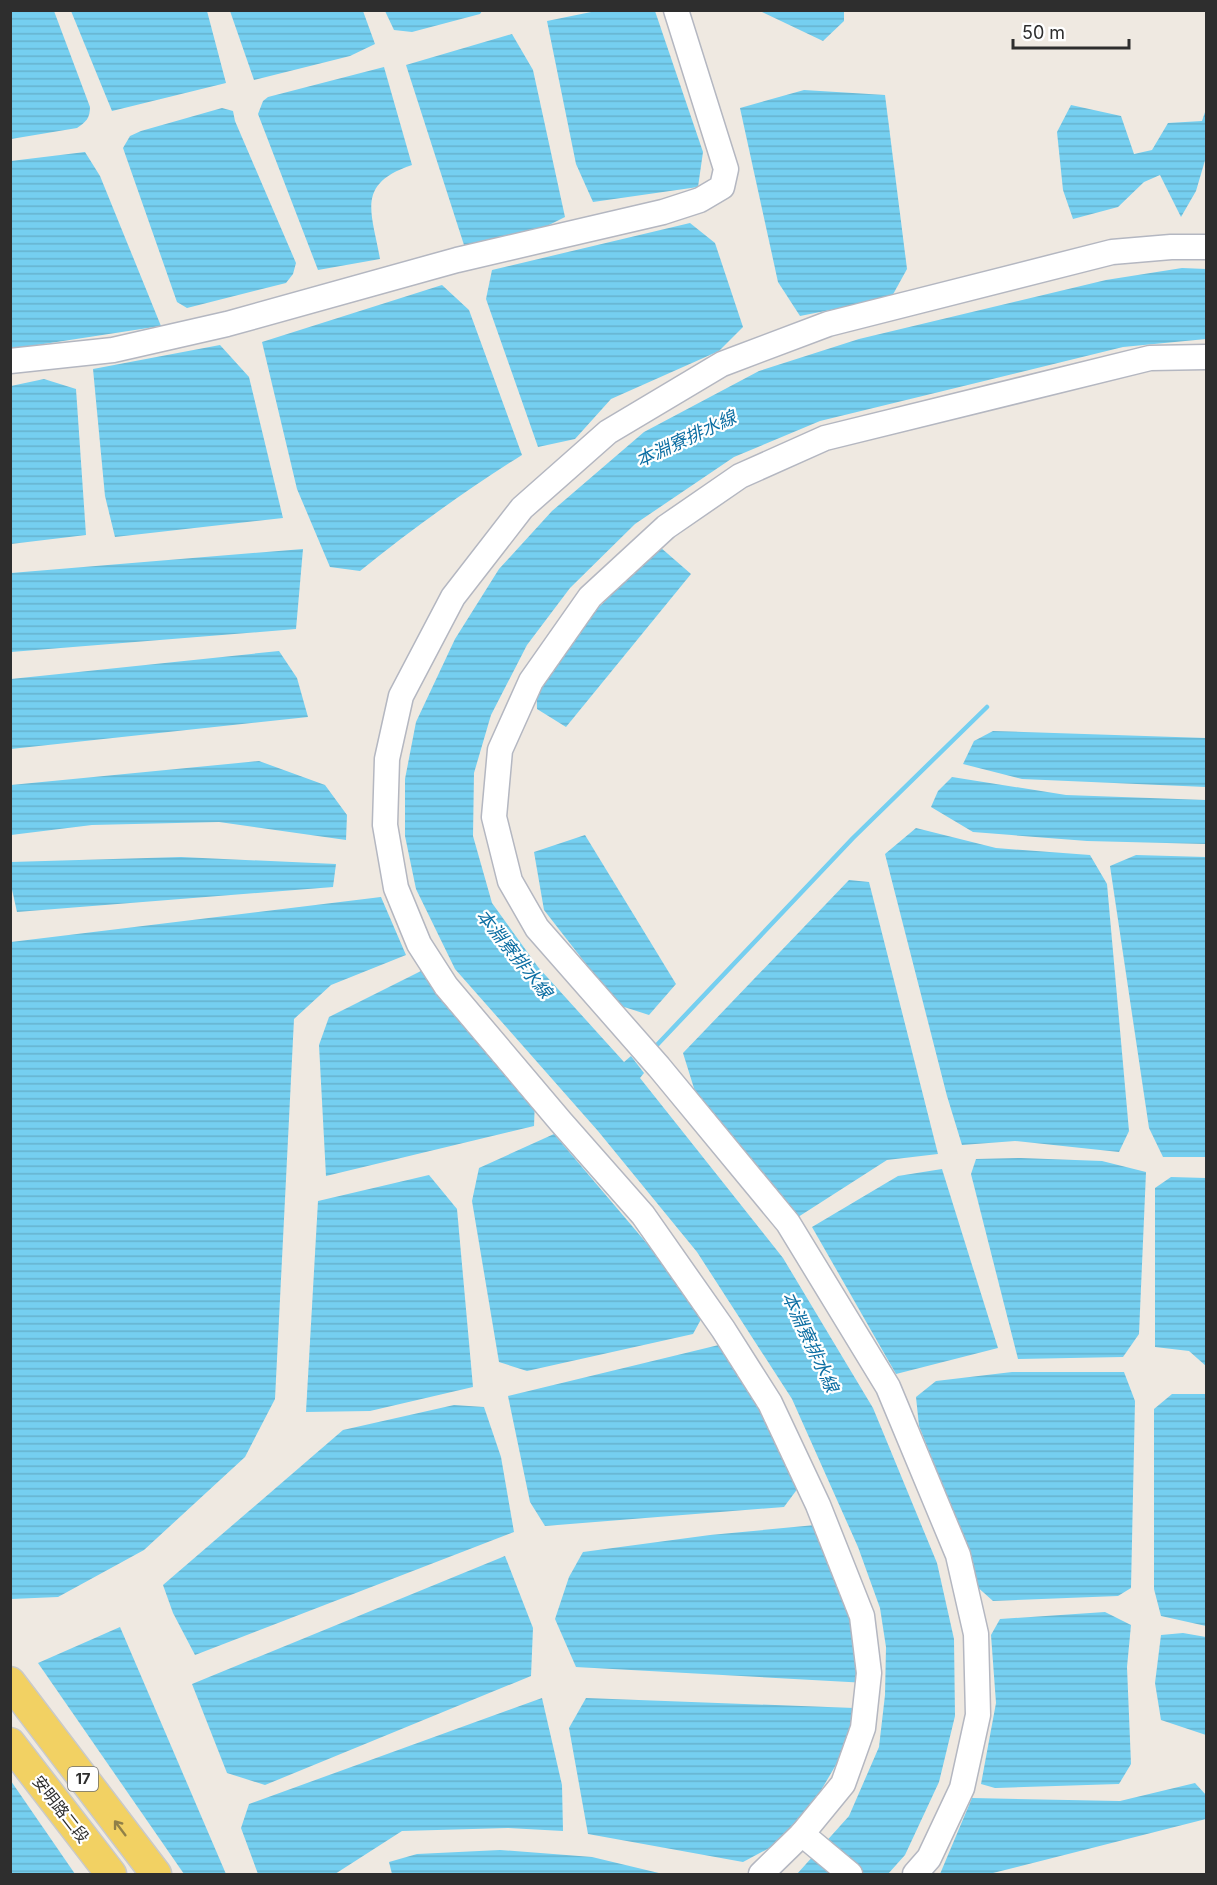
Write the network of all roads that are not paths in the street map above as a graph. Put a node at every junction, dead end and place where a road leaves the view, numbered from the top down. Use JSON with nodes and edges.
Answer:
{"nodes":[{"id":1,"x":676,"y":10,"type":"edge"},
{"id":2,"x":1206,"y":247,"type":"edge"},
{"id":3,"x":1206,"y":357,"type":"edge"},
{"id":4,"x":10,"y":361,"type":"edge"},
{"id":5,"x":10,"y":1682,"type":"edge"},
{"id":6,"x":10,"y":1743,"type":"edge"},
{"id":7,"x":806,"y":1837,"type":"junction"},
{"id":8,"x":111,"y":1875,"type":"edge"},
{"id":9,"x":156,"y":1875,"type":"edge"},
{"id":10,"x":761,"y":1875,"type":"edge"},
{"id":11,"x":850,"y":1875,"type":"edge"},
{"id":12,"x":915,"y":1875,"type":"edge"}],
"edges":[{"from":1,"to":4,"type":"lane"},
{"from":2,"to":7,"type":"lane"},
{"from":3,"to":12,"type":"lane"},
{"from":9,"to":5,"type":"main road","number":"17","one_way":true},
{"from":6,"to":8,"type":"main road","name":"安明路二段","number":"17"},
{"from":7,"to":10,"type":"lane"},
{"from":7,"to":11,"type":"lane"}]}
